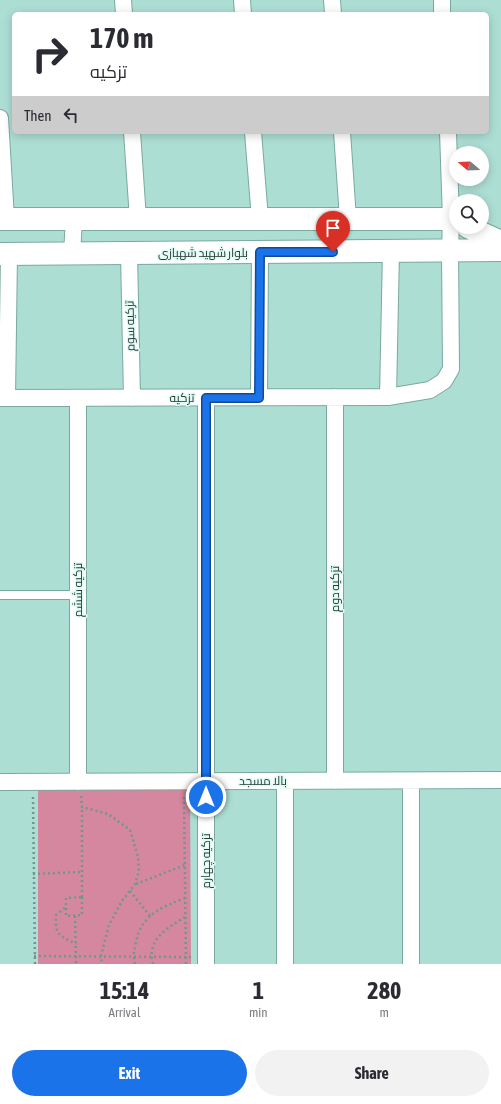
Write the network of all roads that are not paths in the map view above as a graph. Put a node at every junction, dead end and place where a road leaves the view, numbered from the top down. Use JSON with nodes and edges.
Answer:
{"nodes":[{"id":1,"x":123,"y":0,"type":"edge"},
{"id":2,"x":242,"y":0,"type":"edge"},
{"id":3,"x":332,"y":0,"type":"edge"},
{"id":4,"x":442,"y":0,"type":"edge"},
{"id":5,"x":124,"y":12,"type":"edge"},
{"id":6,"x":243,"y":12,"type":"edge"},
{"id":7,"x":333,"y":12,"type":"edge"},
{"id":8,"x":442,"y":12,"type":"edge"},
{"id":9,"x":0,"y":118,"type":"edge"},
{"id":10,"x":132,"y":134,"type":"edge"},
{"id":11,"x":253,"y":134,"type":"edge"},
{"id":12,"x":342,"y":134,"type":"edge"},
{"id":13,"x":448,"y":134,"type":"edge"},
{"id":14,"x":455,"y":194,"type":"edge"},
{"id":15,"x":3,"y":219,"type":"edge"},
{"id":16,"x":74,"y":219,"type":"junction"},
{"id":17,"x":138,"y":219,"type":"junction"},
{"id":18,"x":260,"y":219,"type":"junction"},
{"id":19,"x":348,"y":219,"type":"junction"},
{"id":20,"x":449,"y":223,"type":"edge"},
{"id":21,"x":455,"y":234,"type":"edge"},
{"id":22,"x":483,"y":234,"type":"edge"},
{"id":23,"x":501,"y":242,"type":"edge"},
{"id":24,"x":501,"y":250,"type":"edge"},
{"id":25,"x":391,"y":251,"type":"junction"},
{"id":26,"x":450,"y":251,"type":"junction"},
{"id":27,"x":260,"y":252,"type":"junction"},
{"id":28,"x":129,"y":253,"type":"junction"},
{"id":29,"x":4,"y":254,"type":"edge"},
{"id":30,"x":72,"y":254,"type":"junction"},
{"id":31,"x":335,"y":397,"type":"junction"},
{"id":32,"x":388,"y":397,"type":"junction"},
{"id":33,"x":4,"y":398,"type":"edge"},
{"id":34,"x":78,"y":398,"type":"junction"},
{"id":35,"x":132,"y":398,"type":"junction"},
{"id":36,"x":206,"y":398,"type":"junction"},
{"id":37,"x":259,"y":398,"type":"junction"},
{"id":38,"x":0,"y":595,"type":"edge"},
{"id":39,"x":78,"y":595,"type":"junction"},
{"id":40,"x":411,"y":780,"type":"junction"},
{"id":41,"x":501,"y":780,"type":"edge"},
{"id":42,"x":285,"y":781,"type":"junction"},
{"id":43,"x":335,"y":781,"type":"junction"},
{"id":44,"x":0,"y":782,"type":"edge"},
{"id":45,"x":206,"y":782,"type":"junction"},
{"id":46,"x":80,"y":789,"type":"junction"},
{"id":47,"x":206,"y":960,"type":"edge"},
{"id":48,"x":285,"y":964,"type":"edge"},
{"id":49,"x":411,"y":964,"type":"edge"}],
"edges":[{"from":1,"to":5,"type":"street"},
{"from":2,"to":6,"type":"street"},
{"from":3,"to":7,"type":"street"},
{"from":4,"to":8,"type":"street"},
{"from":9,"to":15,"type":"street"},
{"from":10,"to":17,"type":"street"},
{"from":11,"to":18,"type":"street"},
{"from":12,"to":19,"type":"street"},
{"from":13,"to":14,"type":"street","name":"تزکیه"},
{"from":15,"to":16,"type":"street"},
{"from":16,"to":17,"type":"street"},
{"from":16,"to":30,"type":"street"},
{"from":17,"to":18,"type":"street"},
{"from":18,"to":19,"type":"street"},
{"from":19,"to":20,"type":"street"},
{"from":21,"to":26,"type":"street","name":"تزکیه"},
{"from":22,"to":23,"type":"street"},
{"from":24,"to":26,"type":"street","name":"بلوار شهید شهبازی"},
{"from":25,"to":26,"type":"street","name":"بلوار شهید شهبازی"},
{"from":25,"to":27,"type":"street","name":"بلوار شهید شهبازی"},
{"from":25,"to":32,"type":"street"},
{"from":26,"to":32,"type":"street","name":"تزکیه"},
{"from":27,"to":28,"type":"street","name":"بلوار شهید شهبازی"},
{"from":27,"to":37,"type":"street"},
{"from":28,"to":30,"type":"street","name":"بلوار شهید شهبازی"},
{"from":28,"to":35,"type":"street","name":"تزکیه سوم"},
{"from":29,"to":30,"type":"street","name":"بلوار شهید شهبازی"},
{"from":29,"to":33,"type":"street"},
{"from":31,"to":32,"type":"street","name":"تزکیه"},
{"from":31,"to":37,"type":"street","name":"تزکیه"},
{"from":31,"to":43,"type":"street","name":"تزکیه دوم"},
{"from":33,"to":34,"type":"street","name":"تزکیه"},
{"from":34,"to":35,"type":"street","name":"تزکیه"},
{"from":34,"to":39,"type":"street","name":"تزکیه ششم"},
{"from":35,"to":36,"type":"street","name":"تزکیه"},
{"from":36,"to":37,"type":"street","name":"تزکیه"},
{"from":36,"to":45,"type":"street","name":"تزکیه چهارم"},
{"from":38,"to":39,"type":"lane"},
{"from":39,"to":46,"type":"street","name":"تزکیه ششم"},
{"from":40,"to":41,"type":"street","name":"بالا مسجد"},
{"from":40,"to":43,"type":"street","name":"بالا مسجد"},
{"from":40,"to":49,"type":"street"},
{"from":42,"to":43,"type":"street","name":"بالا مسجد"},
{"from":42,"to":45,"type":"street","name":"بالا مسجد"},
{"from":42,"to":48,"type":"street"},
{"from":44,"to":46,"type":"street","name":"بالا مسجد"},
{"from":45,"to":46,"type":"street","name":"بالا مسجد"},
{"from":45,"to":47,"type":"street","name":"تزکیه چهارم"}]}
